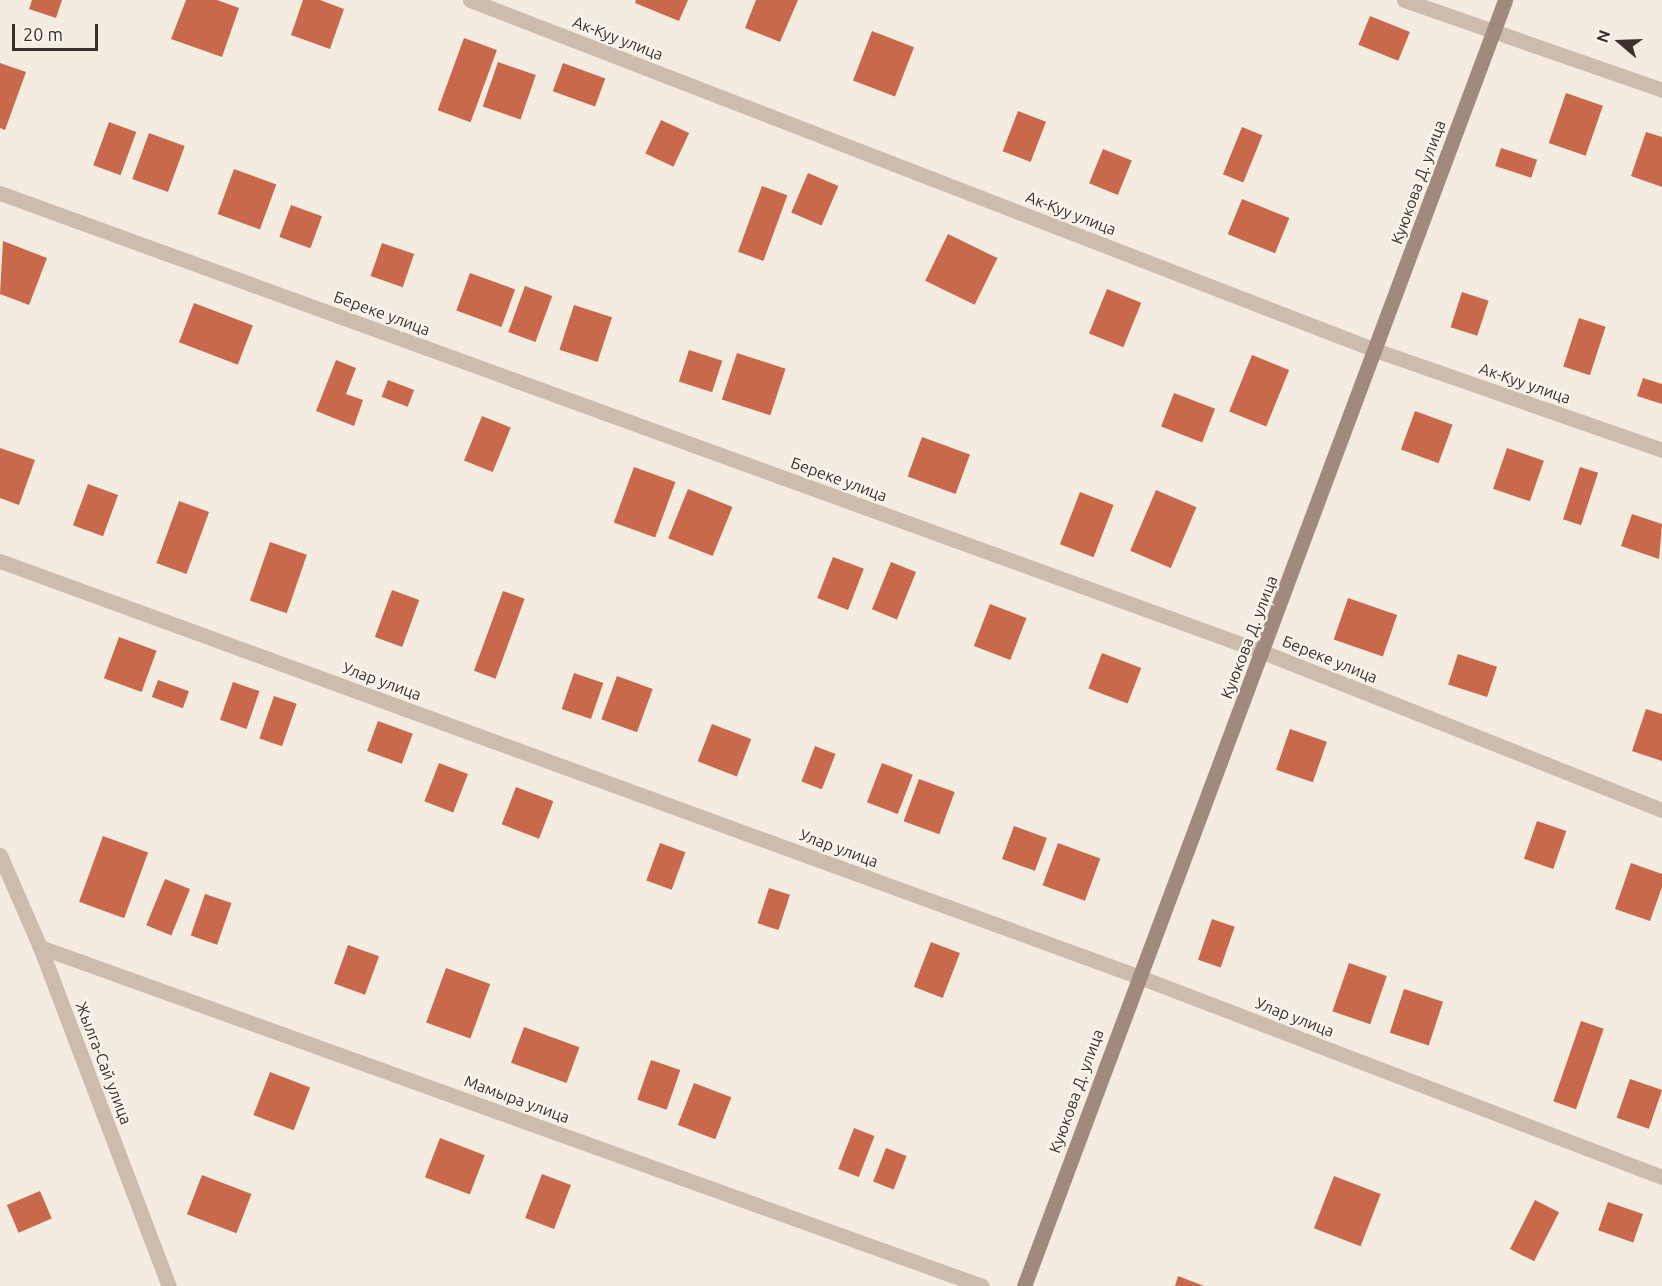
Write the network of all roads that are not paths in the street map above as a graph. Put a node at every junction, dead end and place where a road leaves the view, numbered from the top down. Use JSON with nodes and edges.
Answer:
{"nodes":[{"id":1,"x":470,"y":0,"type":"edge"},
{"id":2,"x":1404,"y":0,"type":"edge"},
{"id":3,"x":1505,"y":0,"type":"edge"},
{"id":4,"x":1493,"y":31,"type":"junction"},
{"id":5,"x":1662,"y":90,"type":"edge"},
{"id":6,"x":0,"y":193,"type":"edge"},
{"id":7,"x":1375,"y":350,"type":"junction"},
{"id":8,"x":1662,"y":450,"type":"edge"},
{"id":9,"x":0,"y":561,"type":"edge"},
{"id":10,"x":1263,"y":652,"type":"junction"},
{"id":11,"x":1662,"y":810,"type":"edge"},
{"id":12,"x":0,"y":855,"type":"edge"},
{"id":13,"x":40,"y":947,"type":"junction"},
{"id":14,"x":1137,"y":976,"type":"junction"},
{"id":15,"x":1662,"y":1177,"type":"edge"},
{"id":16,"x":169,"y":1286,"type":"edge"},
{"id":17,"x":982,"y":1286,"type":"edge"},
{"id":18,"x":1024,"y":1286,"type":"edge"}],
"edges":[{"from":1,"to":7,"type":"street","name":"Ак-Куу улица"},
{"from":2,"to":4,"type":"street"},
{"from":3,"to":4,"type":"street","name":"Куюкова Д. улица"},
{"from":4,"to":5,"type":"street"},
{"from":4,"to":7,"type":"street","name":"Куюкова Д. улица"},
{"from":6,"to":10,"type":"street","name":"Береке улица"},
{"from":7,"to":8,"type":"street","name":"Ак-Куу улица"},
{"from":7,"to":10,"type":"street","name":"Куюкова Д. улица"},
{"from":9,"to":14,"type":"street","name":"Улар улица"},
{"from":10,"to":11,"type":"street","name":"Береке улица"},
{"from":10,"to":14,"type":"street","name":"Куюкова Д. улица"},
{"from":12,"to":13,"type":"street","name":"Жылга-Сай улица"},
{"from":13,"to":16,"type":"street","name":"Жылга-Сай улица"},
{"from":13,"to":17,"type":"street","name":"Мамыра улица"},
{"from":14,"to":15,"type":"street","name":"Улар улица"},
{"from":14,"to":18,"type":"street","name":"Куюкова Д. улица"}]}
